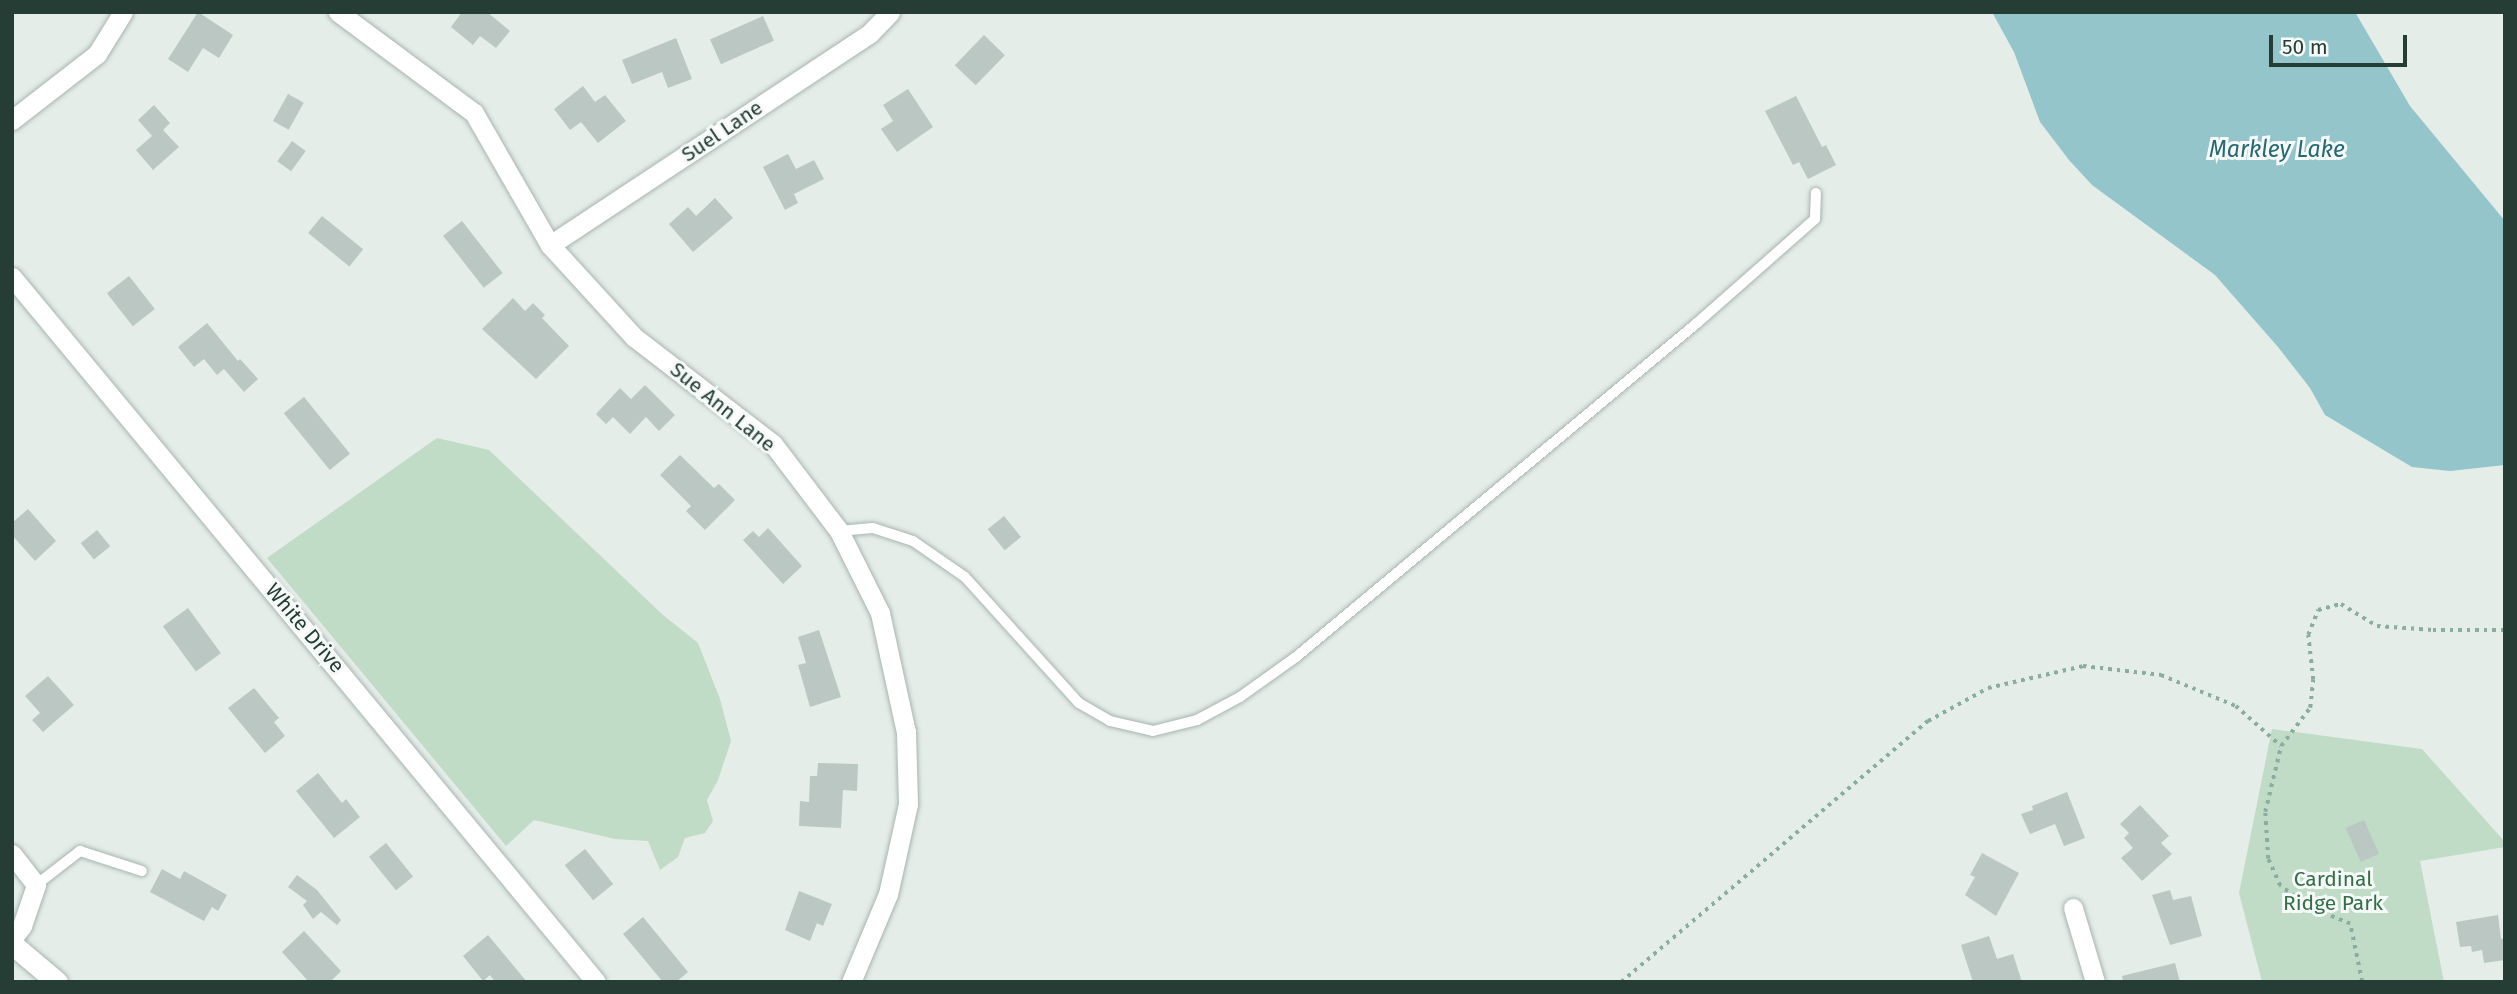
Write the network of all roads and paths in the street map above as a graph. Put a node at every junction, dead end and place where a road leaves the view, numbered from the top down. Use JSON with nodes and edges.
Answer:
{"nodes":[{"id":1,"x":123,"y":12,"type":"edge"},
{"id":2,"x":338,"y":12,"type":"edge"},
{"id":3,"x":890,"y":12,"type":"edge"},
{"id":4,"x":12,"y":120,"type":"edge"},
{"id":5,"x":1816,"y":193,"type":"dead end"},
{"id":6,"x":550,"y":245,"type":"junction"},
{"id":7,"x":12,"y":277,"type":"edge"},
{"id":8,"x":839,"y":531,"type":"junction"},
{"id":9,"x":2505,"y":630,"type":"edge"},
{"id":10,"x":2281,"y":746,"type":"junction"},
{"id":11,"x":12,"y":855,"type":"edge"},
{"id":12,"x":142,"y":871,"type":"dead end"},
{"id":13,"x":36,"y":885,"type":"junction"},
{"id":14,"x":2073,"y":908,"type":"dead end"},
{"id":15,"x":12,"y":939,"type":"edge"},
{"id":16,"x":12,"y":944,"type":"edge"},
{"id":17,"x":57,"y":982,"type":"edge"},
{"id":18,"x":596,"y":982,"type":"edge"},
{"id":19,"x":851,"y":982,"type":"edge"},
{"id":20,"x":1621,"y":982,"type":"edge"},
{"id":21,"x":2095,"y":982,"type":"edge"},
{"id":22,"x":2362,"y":982,"type":"edge"}],
"edges":[{"from":1,"to":4,"type":"street"},
{"from":2,"to":6,"type":"street","name":"Sue Ann Lane"},
{"from":3,"to":6,"type":"street","name":"Suel Lane"},
{"from":5,"to":8,"type":"lane"},
{"from":6,"to":8,"type":"street","name":"Sue Ann Lane"},
{"from":7,"to":18,"type":"street","name":"White Drive"},
{"from":8,"to":19,"type":"street","name":"Sue Ann Lane"},
{"from":9,"to":10,"type":"path"},
{"from":10,"to":20,"type":"path"},
{"from":10,"to":22,"type":"path"},
{"from":11,"to":13,"type":"street"},
{"from":12,"to":13,"type":"lane"},
{"from":13,"to":15,"type":"street"},
{"from":14,"to":21,"type":"street"},
{"from":16,"to":17,"type":"street"}]}
